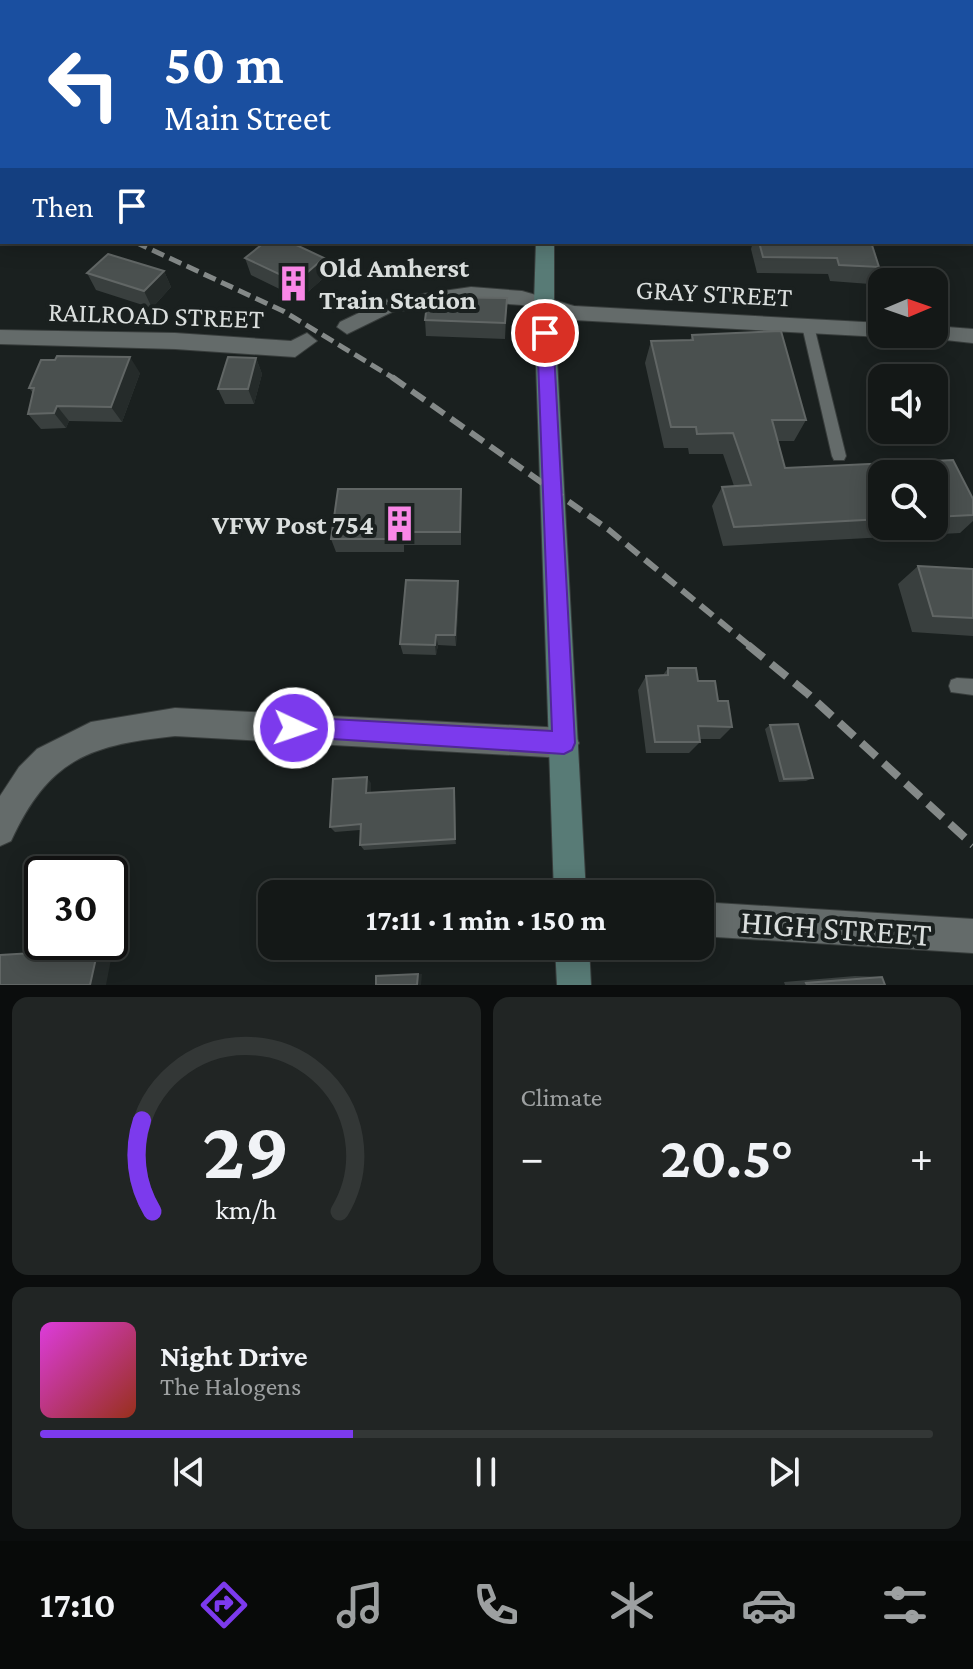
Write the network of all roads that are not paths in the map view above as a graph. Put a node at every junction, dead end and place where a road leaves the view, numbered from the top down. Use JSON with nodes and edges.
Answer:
{"nodes":[{"id":1,"x":545,"y":244,"type":"edge"},
{"id":2,"x":544,"y":304,"type":"junction"},
{"id":3,"x":808,"y":326,"type":"junction"},
{"id":4,"x":347,"y":327,"type":"dead end"},
{"id":5,"x":868,"y":329,"type":"edge"},
{"id":6,"x":948,"y":334,"type":"edge"},
{"id":7,"x":973,"y":336,"type":"edge"},
{"id":8,"x":0,"y":337,"type":"edge"},
{"id":9,"x":307,"y":341,"type":"dead end"},
{"id":10,"x":839,"y":456,"type":"dead end"},
{"id":11,"x":564,"y":743,"type":"junction"},
{"id":12,"x":0,"y":830,"type":"edge"},
{"id":13,"x":569,"y":880,"type":"edge"},
{"id":14,"x":714,"y":920,"type":"edge"},
{"id":15,"x":973,"y":936,"type":"edge"},
{"id":16,"x":573,"y":960,"type":"edge"},
{"id":17,"x":574,"y":985,"type":"edge"}],
"edges":[{"from":1,"to":2,"type":"main road"},
{"from":2,"to":3,"type":"street","name":"GRAY STREET"},
{"from":2,"to":4,"type":"street"},
{"from":2,"to":11,"type":"main road"},
{"from":3,"to":5,"type":"street","name":"GRAY STREET"},
{"from":3,"to":10,"type":"lane"},
{"from":6,"to":7,"type":"street"},
{"from":8,"to":9,"type":"street","name":"RAILROAD STREET"},
{"from":11,"to":12,"type":"street"},
{"from":11,"to":13,"type":"main road"},
{"from":14,"to":15,"type":"street","name":"HIGH STREET"},
{"from":16,"to":17,"type":"main road"}]}
